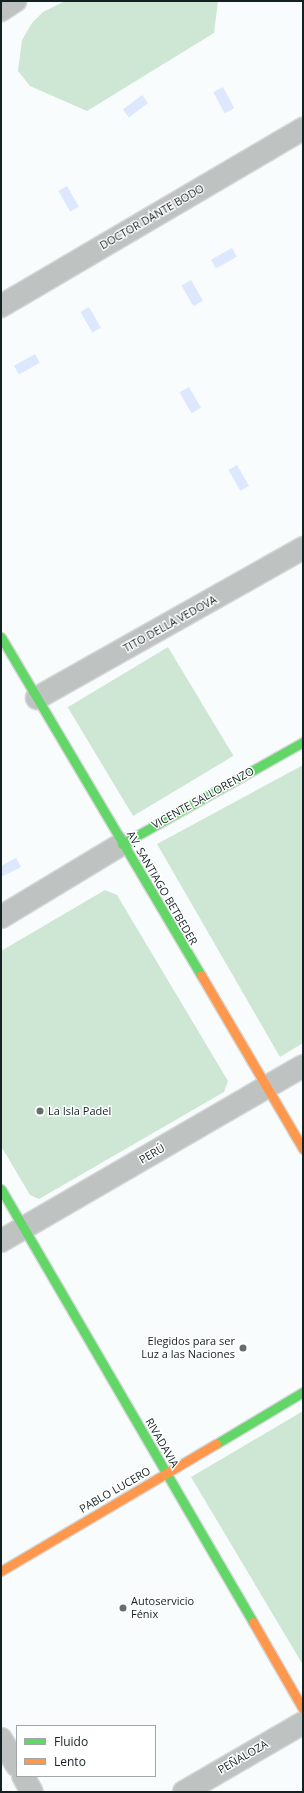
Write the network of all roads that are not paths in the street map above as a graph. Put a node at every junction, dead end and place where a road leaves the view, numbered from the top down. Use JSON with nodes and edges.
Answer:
{"nodes":[{"id":1,"x":16,"y":1,"type":"edge"},
{"id":2,"x":1,"y":10,"type":"edge"},
{"id":3,"x":303,"y":129,"type":"edge"},
{"id":4,"x":1,"y":306,"type":"edge"},
{"id":5,"x":303,"y":548,"type":"edge"},
{"id":6,"x":1,"y":638,"type":"edge"},
{"id":7,"x":37,"y":698,"type":"junction"},
{"id":8,"x":303,"y":742,"type":"edge"},
{"id":9,"x":122,"y":844,"type":"junction"},
{"id":10,"x":1,"y":917,"type":"edge"},
{"id":11,"x":303,"y":1066,"type":"edge"},
{"id":12,"x":266,"y":1088,"type":"junction"},
{"id":13,"x":303,"y":1149,"type":"edge"},
{"id":14,"x":1,"y":1189,"type":"edge"},
{"id":15,"x":25,"y":1227,"type":"junction"},
{"id":16,"x":1,"y":1241,"type":"edge"},
{"id":17,"x":303,"y":1392,"type":"edge"},
{"id":18,"x":166,"y":1474,"type":"junction"},
{"id":19,"x":1,"y":1572,"type":"edge"},
{"id":20,"x":303,"y":1709,"type":"edge"},
{"id":21,"x":303,"y":1723,"type":"edge"},
{"id":22,"x":1,"y":1739,"type":"edge"},
{"id":23,"x":16,"y":1764,"type":"edge"},
{"id":24,"x":24,"y":1777,"type":"edge"},
{"id":25,"x":32,"y":1792,"type":"edge"},
{"id":26,"x":184,"y":1792,"type":"edge"}],
"edges":[{"from":1,"to":2,"type":"street"},
{"from":3,"to":4,"type":"street","name":"DOCTOR DANTE BODO"},
{"from":5,"to":7,"type":"street","name":"TITO DELLA VEDOVA"},
{"from":6,"to":7,"type":"street","name":"AV. SANTIAGO BETBEDER"},
{"from":7,"to":9,"type":"street","name":"AV. SANTIAGO BETBEDER"},
{"from":8,"to":9,"type":"street","name":"VICENTE SALLORENZO"},
{"from":9,"to":10,"type":"street","name":"VICENTE SALLORENZO"},
{"from":9,"to":12,"type":"street","name":"AV. SANTIAGO BETBEDER"},
{"from":11,"to":12,"type":"street","name":"PERÚ"},
{"from":12,"to":13,"type":"street","name":"AV. SANTIAGO BETBEDER"},
{"from":12,"to":15,"type":"street","name":"PERÚ"},
{"from":14,"to":15,"type":"street","name":"RIVADAVIA"},
{"from":15,"to":16,"type":"street","name":"PERÚ"},
{"from":15,"to":18,"type":"street","name":"RIVADAVIA"},
{"from":17,"to":18,"type":"street","name":"PABLO LUCERO"},
{"from":18,"to":19,"type":"street","name":"PABLO LUCERO"},
{"from":18,"to":20,"type":"street","name":"RIVADAVIA"},
{"from":21,"to":26,"type":"street","name":"PEÑALOZA"},
{"from":22,"to":23,"type":"street"},
{"from":24,"to":25,"type":"street"}]}
